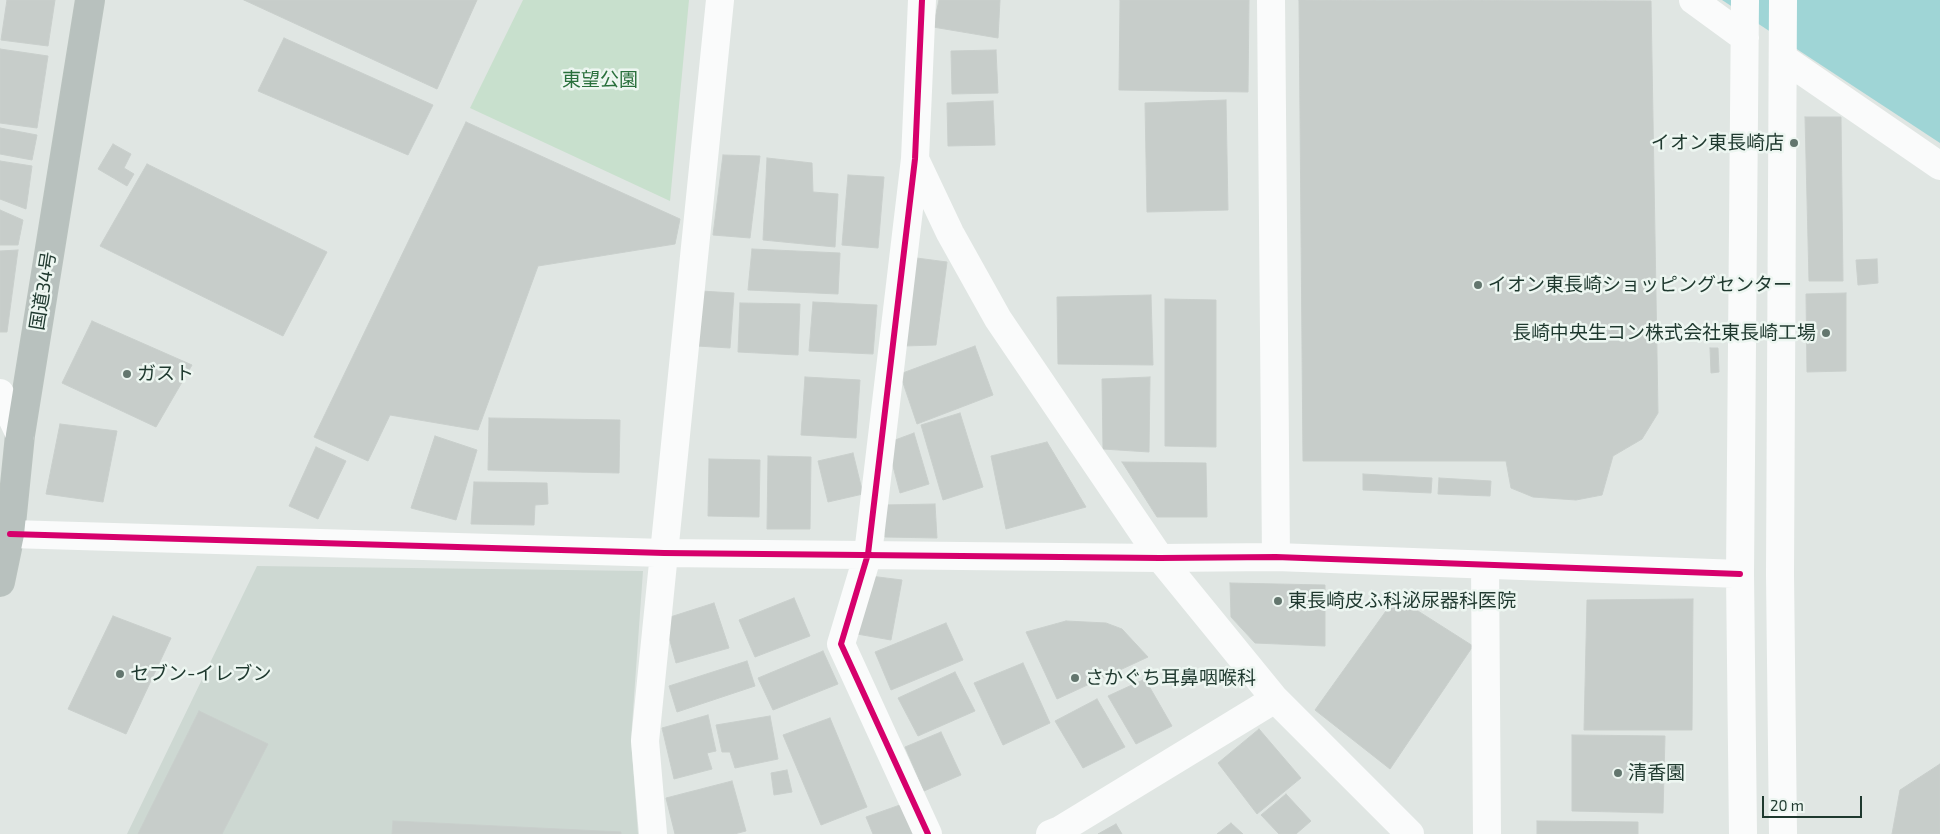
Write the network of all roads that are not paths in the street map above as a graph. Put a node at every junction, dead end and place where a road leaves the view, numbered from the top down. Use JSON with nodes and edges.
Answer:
{"nodes":[{"id":1,"x":90,"y":0,"type":"edge"},
{"id":2,"x":720,"y":0,"type":"edge"},
{"id":3,"x":922,"y":0,"type":"edge"},
{"id":4,"x":1271,"y":0,"type":"edge"},
{"id":5,"x":1693,"y":0,"type":"edge"},
{"id":6,"x":1745,"y":0,"type":"edge"},
{"id":7,"x":1783,"y":0,"type":"edge"},
{"id":8,"x":1745,"y":38,"type":"junction"},
{"id":9,"x":1783,"y":58,"type":"junction"},
{"id":10,"x":915,"y":159,"type":"junction"},
{"id":11,"x":1940,"y":166,"type":"edge"},
{"id":12,"x":0,"y":393,"type":"edge"},
{"id":13,"x":20,"y":435,"type":"junction"},
{"id":14,"x":10,"y":534,"type":"junction"},
{"id":15,"x":664,"y":553,"type":"junction"},
{"id":16,"x":868,"y":554,"type":"junction"},
{"id":17,"x":1276,"y":557,"type":"junction"},
{"id":18,"x":1160,"y":558,"type":"junction"},
{"id":19,"x":1485,"y":565,"type":"junction"},
{"id":20,"x":1740,"y":574,"type":"junction"},
{"id":21,"x":0,"y":582,"type":"edge"},
{"id":22,"x":1275,"y":698,"type":"junction"},
{"id":23,"x":653,"y":834,"type":"edge"},
{"id":24,"x":928,"y":834,"type":"edge"},
{"id":25,"x":1050,"y":834,"type":"edge"},
{"id":26,"x":1410,"y":834,"type":"edge"},
{"id":27,"x":1487,"y":834,"type":"edge"},
{"id":28,"x":1743,"y":834,"type":"edge"},
{"id":29,"x":1783,"y":834,"type":"edge"}],
"edges":[{"from":1,"to":13,"type":"highway","name":"国道34号"},
{"from":2,"to":15,"type":"street"},
{"from":3,"to":10,"type":"street"},
{"from":4,"to":17,"type":"street"},
{"from":5,"to":8,"type":"street"},
{"from":6,"to":8,"type":"street"},
{"from":7,"to":9,"type":"street"},
{"from":8,"to":20,"type":"street"},
{"from":9,"to":11,"type":"street"},
{"from":9,"to":29,"type":"street"},
{"from":10,"to":16,"type":"street"},
{"from":10,"to":18,"type":"street"},
{"from":12,"to":13,"type":"street"},
{"from":13,"to":14,"type":"highway","name":"国道34号"},
{"from":14,"to":15,"type":"street"},
{"from":14,"to":21,"type":"highway","name":"国道34号"},
{"from":15,"to":16,"type":"street"},
{"from":15,"to":23,"type":"street"},
{"from":16,"to":18,"type":"street"},
{"from":16,"to":24,"type":"street"},
{"from":17,"to":18,"type":"street"},
{"from":17,"to":19,"type":"street"},
{"from":18,"to":22,"type":"street"},
{"from":19,"to":20,"type":"street"},
{"from":19,"to":27,"type":"street"},
{"from":20,"to":28,"type":"street"},
{"from":22,"to":25,"type":"street"},
{"from":22,"to":26,"type":"street"}]}
